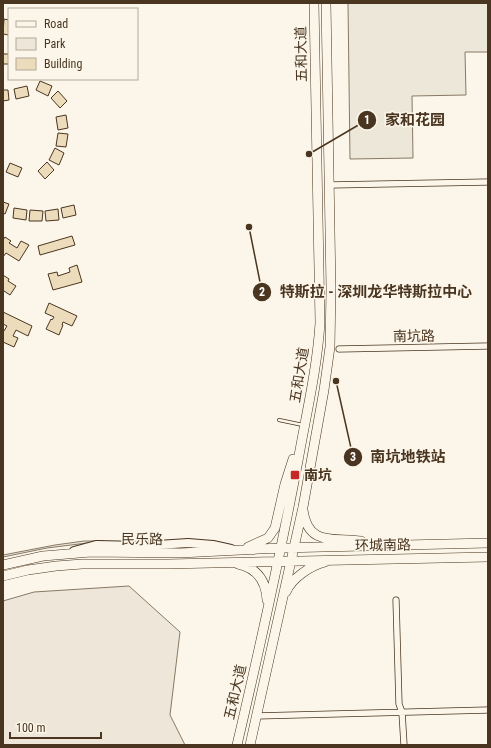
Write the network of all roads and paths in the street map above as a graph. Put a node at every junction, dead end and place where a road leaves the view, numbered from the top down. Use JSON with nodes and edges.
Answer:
{"nodes":[{"id":1,"x":314,"y":3,"type":"edge"},
{"id":2,"x":326,"y":3,"type":"edge"},
{"id":3,"x":488,"y":182,"type":"edge"},
{"id":4,"x":330,"y":185,"type":"junction"},
{"id":5,"x":488,"y":346,"type":"edge"},
{"id":6,"x":340,"y":349,"type":"dead end"},
{"id":7,"x":278,"y":420,"type":"dead end"},
{"id":8,"x":304,"y":426,"type":"junction"},
{"id":9,"x":303,"y":507,"type":"junction"},
{"id":10,"x":488,"y":544,"type":"edge"},
{"id":11,"x":382,"y":546,"type":"junction"},
{"id":12,"x":281,"y":548,"type":"junction"},
{"id":13,"x":294,"y":548,"type":"junction"},
{"id":14,"x":237,"y":550,"type":"junction"},
{"id":15,"x":66,"y":554,"type":"junction"},
{"id":16,"x":488,"y":557,"type":"edge"},
{"id":17,"x":382,"y":559,"type":"junction"},
{"id":18,"x":278,"y":560,"type":"junction"},
{"id":19,"x":291,"y":560,"type":"junction"},
{"id":20,"x":335,"y":560,"type":"junction"},
{"id":21,"x":231,"y":562,"type":"junction"},
{"id":22,"x":3,"y":565,"type":"edge"},
{"id":23,"x":3,"y":576,"type":"edge"},
{"id":24,"x":282,"y":599,"type":"junction"},
{"id":25,"x":396,"y":600,"type":"dead end"},
{"id":26,"x":267,"y":612,"type":"junction"},
{"id":27,"x":488,"y":710,"type":"edge"},
{"id":28,"x":402,"y":712,"type":"junction"},
{"id":29,"x":256,"y":716,"type":"junction"},
{"id":30,"x":237,"y":745,"type":"edge"},
{"id":31,"x":250,"y":745,"type":"edge"},
{"id":32,"x":404,"y":745,"type":"edge"}],
"edges":[{"from":1,"to":8,"type":"main road","name":"五和大道"},
{"from":2,"to":4,"type":"main road","name":"五和大道"},
{"from":3,"to":4,"type":"street"},
{"from":4,"to":9,"type":"main road","name":"五和大道"},
{"from":5,"to":6,"type":"street","name":"南坑路"},
{"from":7,"to":8,"type":"lane"},
{"from":8,"to":12,"type":"main road","name":"五和大道"},
{"from":8,"to":14,"type":"main road"},
{"from":9,"to":11,"type":"main road"},
{"from":9,"to":13,"type":"main road","name":"五和大道"},
{"from":10,"to":11,"type":"main road","name":"环城南路"},
{"from":11,"to":13,"type":"main road","name":"环城南路"},
{"from":11,"to":17,"type":"main road"},
{"from":12,"to":13,"type":"main road","name":"环城南路"},
{"from":12,"to":14,"type":"main road","name":"民乐路"},
{"from":12,"to":18,"type":"main road","name":"五和大道"},
{"from":13,"to":19,"type":"main road","name":"五和大道"},
{"from":14,"to":15,"type":"main road","name":"民乐路"},
{"from":14,"to":15,"type":"main road"},
{"from":15,"to":22,"type":"main road","name":"民乐路"},
{"from":16,"to":17,"type":"main road","name":"环城南路"},
{"from":17,"to":20,"type":"main road","name":"环城南路"},
{"from":18,"to":19,"type":"main road","name":"环城南路"},
{"from":18,"to":21,"type":"main road","name":"民乐路"},
{"from":18,"to":26,"type":"main road","name":"五和大道"},
{"from":19,"to":20,"type":"main road","name":"环城南路"},
{"from":19,"to":24,"type":"main road","name":"五和大道"},
{"from":20,"to":24,"type":"main road"},
{"from":21,"to":23,"type":"main road","name":"民乐路"},
{"from":21,"to":26,"type":"main road"},
{"from":24,"to":29,"type":"main road","name":"五和大道"},
{"from":25,"to":28,"type":"street"},
{"from":26,"to":30,"type":"main road","name":"五和大道"},
{"from":27,"to":28,"type":"street"},
{"from":28,"to":29,"type":"street"},
{"from":28,"to":32,"type":"street"},
{"from":29,"to":31,"type":"main road","name":"五和大道"}]}
